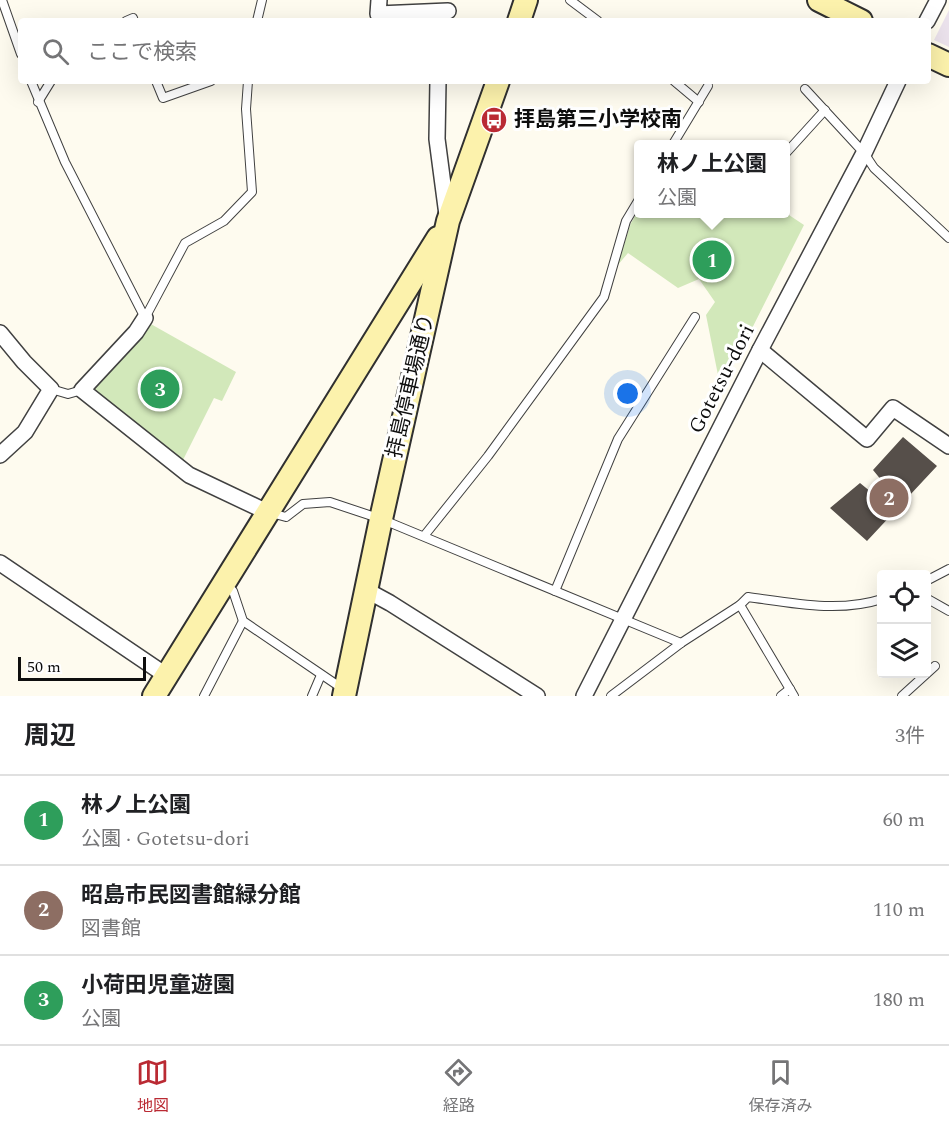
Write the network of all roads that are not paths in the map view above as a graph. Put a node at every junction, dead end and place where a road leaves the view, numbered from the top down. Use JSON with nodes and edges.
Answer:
{"nodes":[{"id":1,"x":2,"y":0,"type":"edge"},
{"id":2,"x":262,"y":0,"type":"edge"},
{"id":3,"x":379,"y":0,"type":"edge"},
{"id":4,"x":526,"y":0,"type":"edge"},
{"id":5,"x":570,"y":0,"type":"edge"},
{"id":6,"x":819,"y":0,"type":"edge"},
{"id":7,"x":938,"y":0,"type":"edge"},
{"id":8,"x":449,"y":11,"type":"edge"},
{"id":9,"x":258,"y":18,"type":"edge"},
{"id":10,"x":520,"y":18,"type":"edge"},
{"id":11,"x":594,"y":18,"type":"edge"},
{"id":12,"x":855,"y":18,"type":"edge"},
{"id":13,"x":929,"y":18,"type":"edge"},
{"id":14,"x":18,"y":45,"type":"edge"},
{"id":15,"x":931,"y":56,"type":"edge"},
{"id":16,"x":949,"y":65,"type":"edge"},
{"id":17,"x":32,"y":84,"type":"edge"},
{"id":18,"x":49,"y":84,"type":"edge"},
{"id":19,"x":157,"y":84,"type":"edge"},
{"id":20,"x":203,"y":84,"type":"edge"},
{"id":21,"x":248,"y":84,"type":"edge"},
{"id":22,"x":438,"y":84,"type":"edge"},
{"id":23,"x":497,"y":84,"type":"edge"},
{"id":24,"x":678,"y":84,"type":"edge"},
{"id":25,"x":897,"y":84,"type":"edge"},
{"id":26,"x":708,"y":86,"type":"dead end"},
{"id":27,"x":805,"y":89,"type":"dead end"},
{"id":28,"x":38,"y":102,"type":"junction"},
{"id":29,"x":699,"y":102,"type":"junction"},
{"id":30,"x":825,"y":110,"type":"junction"},
{"id":31,"x":675,"y":140,"type":"edge"},
{"id":32,"x":790,"y":149,"type":"edge"},
{"id":33,"x":864,"y":153,"type":"junction"},
{"id":34,"x":634,"y":209,"type":"edge"},
{"id":35,"x":448,"y":221,"type":"junction"},
{"id":36,"x":949,"y":238,"type":"edge"},
{"id":37,"x":695,"y":317,"type":"dead end"},
{"id":38,"x":146,"y":318,"type":"junction"},
{"id":39,"x":0,"y":333,"type":"edge"},
{"id":40,"x":760,"y":350,"type":"junction"},
{"id":41,"x":51,"y":389,"type":"junction"},
{"id":42,"x":82,"y":390,"type":"junction"},
{"id":43,"x":949,"y":446,"type":"edge"},
{"id":44,"x":0,"y":455,"type":"edge"},
{"id":45,"x":267,"y":512,"type":"junction"},
{"id":46,"x":381,"y":519,"type":"junction"},
{"id":47,"x":424,"y":536,"type":"junction"},
{"id":48,"x":0,"y":563,"type":"edge"},
{"id":49,"x":949,"y":569,"type":"edge"},
{"id":50,"x":931,"y":579,"type":"edge"},
{"id":51,"x":224,"y":581,"type":"junction"},
{"id":52,"x":366,"y":590,"type":"junction"},
{"id":53,"x":555,"y":591,"type":"junction"},
{"id":54,"x":877,"y":600,"type":"edge"},
{"id":55,"x":931,"y":600,"type":"edge"},
{"id":56,"x":740,"y":604,"type":"junction"},
{"id":57,"x":949,"y":611,"type":"edge"},
{"id":58,"x":622,"y":619,"type":"junction"},
{"id":59,"x":243,"y":621,"type":"junction"},
{"id":60,"x":681,"y":643,"type":"junction"},
{"id":61,"x":935,"y":666,"type":"dead end"},
{"id":62,"x":167,"y":675,"type":"junction"},
{"id":63,"x":321,"y":675,"type":"junction"},
{"id":64,"x":792,"y":693,"type":"edge"},
{"id":65,"x":348,"y":694,"type":"edge"},
{"id":66,"x":154,"y":696,"type":"edge"},
{"id":67,"x":204,"y":696,"type":"edge"},
{"id":68,"x":312,"y":696,"type":"edge"},
{"id":69,"x":537,"y":696,"type":"edge"},
{"id":70,"x":584,"y":696,"type":"edge"},
{"id":71,"x":611,"y":696,"type":"edge"},
{"id":72,"x":781,"y":696,"type":"edge"},
{"id":73,"x":902,"y":696,"type":"edge"}],
"edges":[{"from":1,"to":14,"type":"lane"},
{"from":2,"to":9,"type":"lane"},
{"from":3,"to":8,"type":"street"},
{"from":4,"to":10,"type":"street"},
{"from":5,"to":11,"type":"lane"},
{"from":6,"to":12,"type":"street"},
{"from":7,"to":13,"type":"street"},
{"from":15,"to":16,"type":"street"},
{"from":17,"to":28,"type":"lane"},
{"from":18,"to":28,"type":"lane"},
{"from":19,"to":20,"type":"lane"},
{"from":21,"to":38,"type":"lane"},
{"from":22,"to":35,"type":"street"},
{"from":23,"to":35,"type":"street","name":"拝島停車場通り"},
{"from":24,"to":29,"type":"lane"},
{"from":25,"to":33,"type":"street","name":"Gotetsu-dori"},
{"from":26,"to":29,"type":"lane"},
{"from":27,"to":30,"type":"lane"},
{"from":28,"to":38,"type":"lane"},
{"from":29,"to":31,"type":"lane"},
{"from":30,"to":32,"type":"lane"},
{"from":30,"to":33,"type":"lane"},
{"from":33,"to":36,"type":"lane"},
{"from":33,"to":40,"type":"street","name":"Gotetsu-dori"},
{"from":34,"to":47,"type":"lane"},
{"from":35,"to":45,"type":"street"},
{"from":35,"to":46,"type":"street","name":"拝島停車場通り"},
{"from":37,"to":53,"type":"lane"},
{"from":38,"to":42,"type":"street"},
{"from":39,"to":41,"type":"street"},
{"from":40,"to":43,"type":"street"},
{"from":40,"to":58,"type":"street","name":"Gotetsu-dori"},
{"from":41,"to":42,"type":"lane"},
{"from":41,"to":44,"type":"street"},
{"from":42,"to":45,"type":"street"},
{"from":45,"to":46,"type":"lane"},
{"from":45,"to":51,"type":"street"},
{"from":46,"to":47,"type":"lane"},
{"from":46,"to":52,"type":"street","name":"拝島停車場通り"},
{"from":47,"to":53,"type":"lane"},
{"from":48,"to":62,"type":"street"},
{"from":49,"to":50,"type":"lane"},
{"from":51,"to":59,"type":"lane"},
{"from":51,"to":62,"type":"street"},
{"from":52,"to":65,"type":"street","name":"拝島停車場通り"},
{"from":52,"to":69,"type":"street"},
{"from":53,"to":58,"type":"lane"},
{"from":54,"to":56,"type":"lane"},
{"from":55,"to":57,"type":"lane"},
{"from":56,"to":60,"type":"lane"},
{"from":56,"to":64,"type":"lane"},
{"from":58,"to":60,"type":"lane"},
{"from":58,"to":70,"type":"street","name":"Gotetsu-dori"},
{"from":59,"to":63,"type":"lane"},
{"from":59,"to":67,"type":"lane"},
{"from":60,"to":71,"type":"lane"},
{"from":61,"to":73,"type":"lane"},
{"from":62,"to":66,"type":"street"},
{"from":63,"to":65,"type":"lane"},
{"from":63,"to":68,"type":"lane"},
{"from":64,"to":72,"type":"lane"}]}
